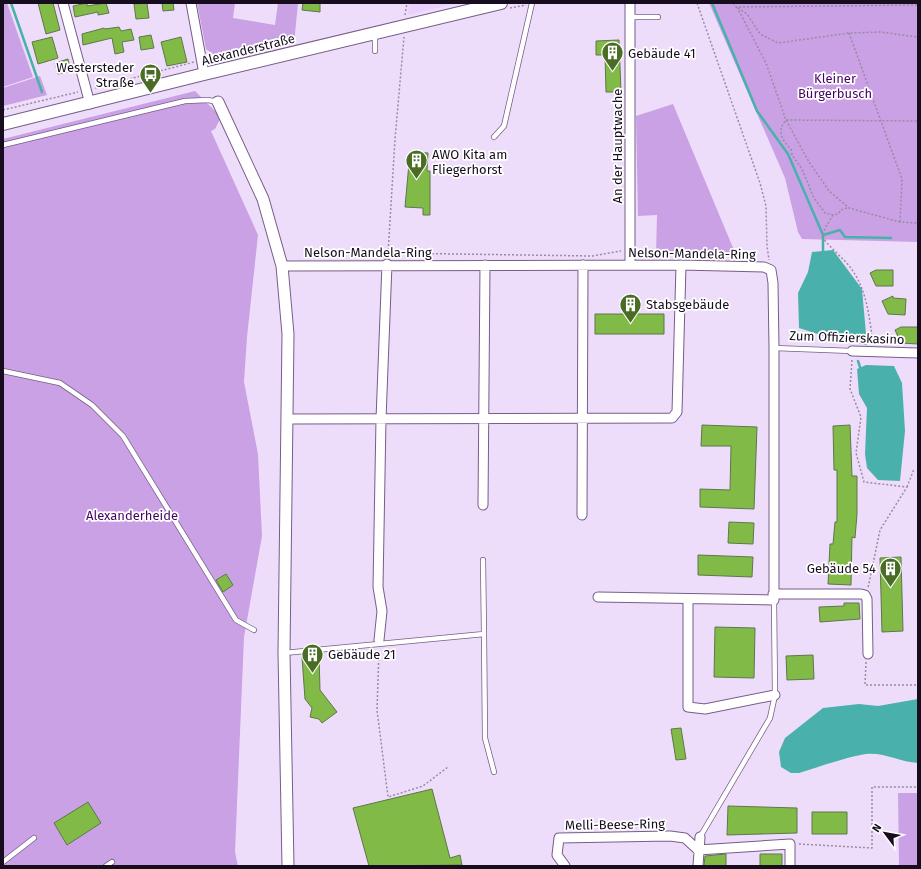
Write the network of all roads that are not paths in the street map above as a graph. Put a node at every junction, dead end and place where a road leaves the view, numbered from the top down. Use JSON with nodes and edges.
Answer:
{"nodes":[{"id":1,"x":64,"y":3,"type":"edge"},
{"id":2,"x":191,"y":3,"type":"edge"},
{"id":3,"x":501,"y":3,"type":"edge"},
{"id":4,"x":532,"y":3,"type":"edge"},
{"id":5,"x":630,"y":3,"type":"edge"},
{"id":6,"x":658,"y":16,"type":"dead end"},
{"id":7,"x":630,"y":17,"type":"junction"},
{"id":8,"x":374,"y":34,"type":"junction"},
{"id":9,"x":375,"y":51,"type":"dead end"},
{"id":10,"x":204,"y":74,"type":"junction"},
{"id":11,"x":218,"y":102,"type":"joint"},
{"id":12,"x":90,"y":104,"type":"junction"},
{"id":13,"x":3,"y":124,"type":"edge"},
{"id":14,"x":494,"y":138,"type":"dead end"},
{"id":15,"x":3,"y":145,"type":"edge"},
{"id":16,"x":387,"y":264,"type":"junction"},
{"id":17,"x":485,"y":265,"type":"junction"},
{"id":18,"x":583,"y":265,"type":"junction"},
{"id":19,"x":630,"y":265,"type":"junction"},
{"id":20,"x":681,"y":265,"type":"junction"},
{"id":21,"x":282,"y":266,"type":"junction"},
{"id":22,"x":774,"y":348,"type":"junction"},
{"id":23,"x":852,"y":351,"type":"joint"},
{"id":24,"x":918,"y":353,"type":"edge"},
{"id":25,"x":3,"y":371,"type":"edge"},
{"id":26,"x":288,"y":419,"type":"junction"},
{"id":27,"x":381,"y":419,"type":"junction"},
{"id":28,"x":482,"y":419,"type":"junction"},
{"id":29,"x":582,"y":419,"type":"junction"},
{"id":30,"x":483,"y":505,"type":"dead end"},
{"id":31,"x":582,"y":515,"type":"dead end"},
{"id":32,"x":483,"y":560,"type":"dead end"},
{"id":33,"x":598,"y":597,"type":"dead end"},
{"id":34,"x":773,"y":597,"type":"junction"},
{"id":35,"x":688,"y":598,"type":"junction"},
{"id":36,"x":254,"y":630,"type":"dead end"},
{"id":37,"x":484,"y":634,"type":"junction"},
{"id":38,"x":379,"y":640,"type":"road end"},
{"id":39,"x":284,"y":653,"type":"junction"},
{"id":40,"x":868,"y":654,"type":"road end"},
{"id":41,"x":775,"y":695,"type":"junction"},
{"id":42,"x":494,"y":772,"type":"dead end"},
{"id":43,"x":34,"y":838,"type":"dead end"},
{"id":44,"x":700,"y":838,"type":"joint"},
{"id":45,"x":698,"y":850,"type":"junction"},
{"id":46,"x":3,"y":862,"type":"edge"},
{"id":47,"x":112,"y":862,"type":"dead end"},
{"id":48,"x":106,"y":866,"type":"edge"},
{"id":49,"x":288,"y":866,"type":"edge"},
{"id":50,"x":565,"y":866,"type":"edge"},
{"id":51,"x":698,"y":866,"type":"edge"},
{"id":52,"x":790,"y":866,"type":"edge"}],
"edges":[{"from":1,"to":12,"type":"street"},
{"from":2,"to":10,"type":"street"},
{"from":3,"to":8,"type":"main road","name":"Alexanderstraße"},
{"from":4,"to":14,"type":"lane"},
{"from":5,"to":7,"type":"street","name":"An der Hauptwache"},
{"from":6,"to":7,"type":"lane"},
{"from":7,"to":19,"type":"street","name":"An der Hauptwache"},
{"from":8,"to":9,"type":"lane"},
{"from":8,"to":10,"type":"main road","name":"Alexanderstraße"},
{"from":10,"to":12,"type":"main road","name":"Alexanderstraße"},
{"from":11,"to":15,"type":"lane"},
{"from":11,"to":21,"type":"street"},
{"from":12,"to":13,"type":"main road","name":"Alexanderstraße"},
{"from":16,"to":17,"type":"street","name":"Nelson-Mandela-Ring"},
{"from":16,"to":21,"type":"street","name":"Nelson-Mandela-Ring"},
{"from":16,"to":27,"type":"street"},
{"from":17,"to":18,"type":"street","name":"Nelson-Mandela-Ring"},
{"from":17,"to":28,"type":"street"},
{"from":18,"to":19,"type":"street","name":"Nelson-Mandela-Ring"},
{"from":18,"to":29,"type":"street"},
{"from":19,"to":20,"type":"street","name":"Nelson-Mandela-Ring"},
{"from":20,"to":22,"type":"street","name":"Nelson-Mandela-Ring"},
{"from":20,"to":29,"type":"street"},
{"from":21,"to":26,"type":"street"},
{"from":22,"to":23,"type":"lane","name":"Zum Offizierskasino"},
{"from":22,"to":34,"type":"street","name":"Nelson-Mandela-Ring"},
{"from":23,"to":24,"type":"street","name":"Zum Offizierskasino"},
{"from":25,"to":36,"type":"lane"},
{"from":26,"to":27,"type":"street"},
{"from":26,"to":39,"type":"street"},
{"from":27,"to":28,"type":"street"},
{"from":27,"to":38,"type":"street"},
{"from":28,"to":29,"type":"street"},
{"from":28,"to":30,"type":"street"},
{"from":29,"to":31,"type":"street"},
{"from":32,"to":37,"type":"lane"},
{"from":33,"to":35,"type":"street"},
{"from":34,"to":35,"type":"street"},
{"from":34,"to":40,"type":"street"},
{"from":34,"to":41,"type":"lane"},
{"from":35,"to":41,"type":"street"},
{"from":37,"to":39,"type":"lane"},
{"from":37,"to":42,"type":"lane"},
{"from":39,"to":49,"type":"street"},
{"from":41,"to":44,"type":"lane"},
{"from":43,"to":46,"type":"lane"},
{"from":44,"to":45,"type":"street"},
{"from":45,"to":50,"type":"street","name":"Melli-Beese-Ring"},
{"from":45,"to":51,"type":"street"},
{"from":45,"to":52,"type":"street"},
{"from":47,"to":48,"type":"lane"}]}
